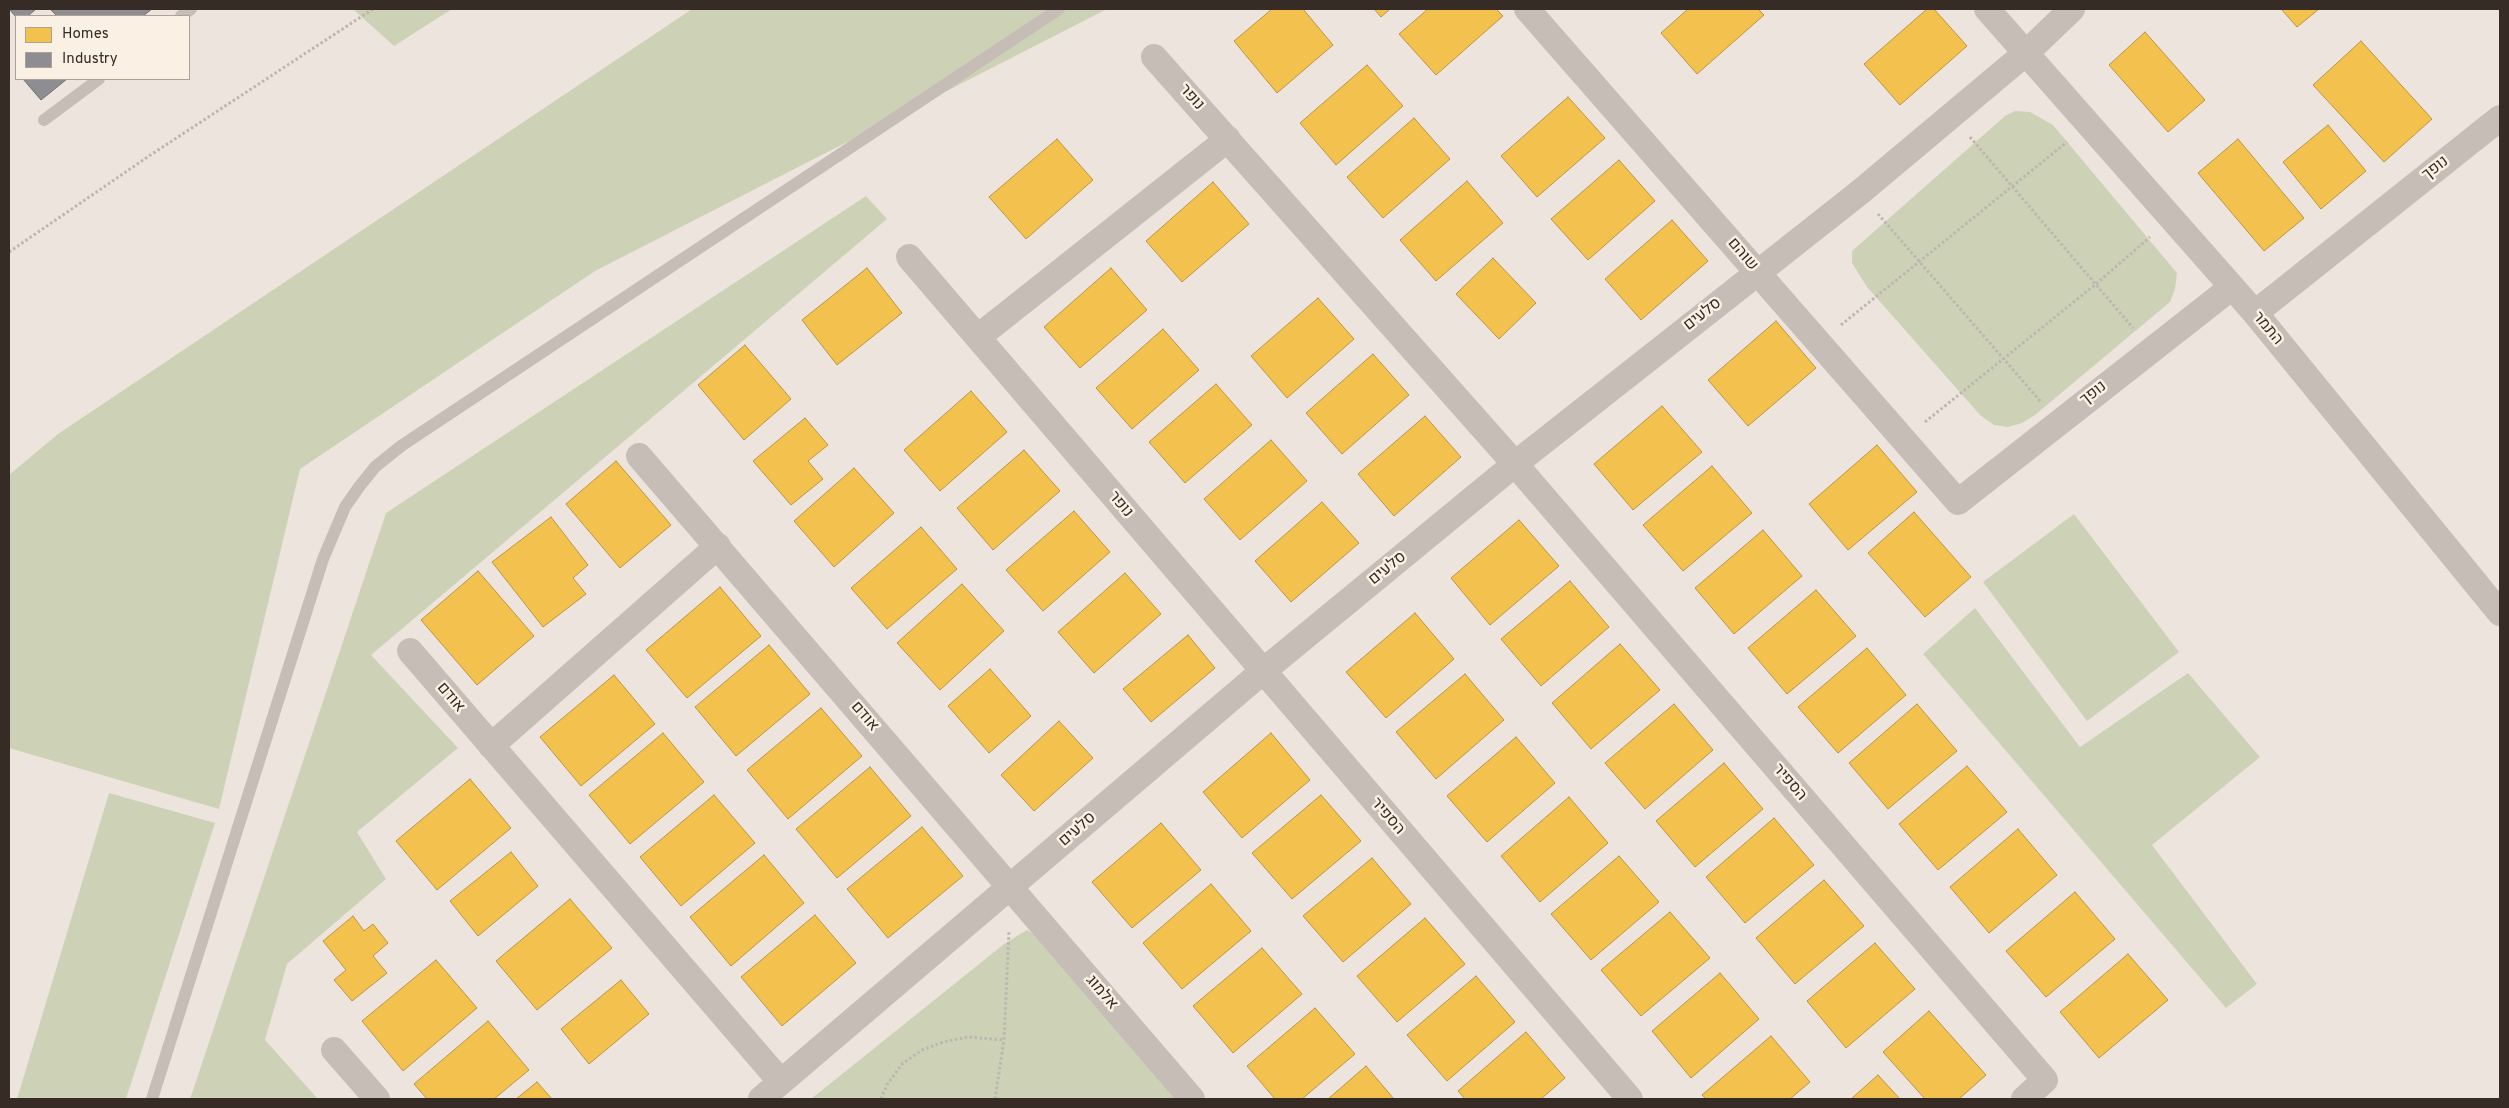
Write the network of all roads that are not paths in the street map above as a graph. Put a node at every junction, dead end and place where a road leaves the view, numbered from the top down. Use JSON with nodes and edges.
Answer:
{"nodes":[{"id":1,"x":1059,"y":9,"type":"edge"},
{"id":2,"x":1527,"y":9,"type":"edge"},
{"id":3,"x":1987,"y":9,"type":"edge"},
{"id":4,"x":2072,"y":9,"type":"edge"},
{"id":5,"x":2026,"y":53,"type":"junction"},
{"id":6,"x":1154,"y":57,"type":"dead end"},
{"id":7,"x":98,"y":80,"type":"edge"},
{"id":8,"x":2500,"y":118,"type":"edge"},
{"id":9,"x":44,"y":120,"type":"dead end"},
{"id":10,"x":1228,"y":139,"type":"junction"},
{"id":11,"x":909,"y":257,"type":"dead end"},
{"id":12,"x":1757,"y":272,"type":"junction"},
{"id":13,"x":2232,"y":287,"type":"junction"},
{"id":14,"x":2255,"y":313,"type":"junction"},
{"id":15,"x":978,"y":337,"type":"junction"},
{"id":16,"x":639,"y":456,"type":"dead end"},
{"id":17,"x":1515,"y":464,"type":"junction"},
{"id":18,"x":1958,"y":502,"type":"joint"},
{"id":19,"x":718,"y":546,"type":"junction"},
{"id":20,"x":2500,"y":613,"type":"edge"},
{"id":21,"x":410,"y":651,"type":"dead end"},
{"id":22,"x":1262,"y":672,"type":"junction"},
{"id":23,"x":491,"y":746,"type":"junction"},
{"id":24,"x":1010,"y":888,"type":"junction"},
{"id":25,"x":334,"y":1050,"type":"dead end"},
{"id":26,"x":781,"y":1082,"type":"junction"},
{"id":27,"x":152,"y":1099,"type":"edge"},
{"id":28,"x":377,"y":1099,"type":"edge"},
{"id":29,"x":761,"y":1099,"type":"edge"},
{"id":30,"x":1192,"y":1099,"type":"edge"},
{"id":31,"x":1630,"y":1099,"type":"edge"},
{"id":32,"x":2024,"y":1099,"type":"edge"}],
"edges":[{"from":1,"to":27,"type":"lane"},
{"from":2,"to":12,"type":"street","name":"שוהם"},
{"from":3,"to":5,"type":"street"},
{"from":4,"to":5,"type":"street","name":"סלעים"},
{"from":5,"to":12,"type":"street","name":"סלעים"},
{"from":5,"to":13,"type":"street","name":"התמר"},
{"from":6,"to":10,"type":"street","name":"נופר"},
{"from":7,"to":9,"type":"lane"},
{"from":8,"to":14,"type":"street","name":"נופך"},
{"from":10,"to":15,"type":"street"},
{"from":10,"to":17,"type":"street","name":"נופר"},
{"from":11,"to":15,"type":"street","name":"נופר"},
{"from":12,"to":17,"type":"street","name":"סלעים"},
{"from":12,"to":18,"type":"street","name":"שוהם"},
{"from":13,"to":14,"type":"street","name":"התמר"},
{"from":13,"to":18,"type":"street","name":"נופך"},
{"from":14,"to":20,"type":"street","name":"התמר"},
{"from":15,"to":22,"type":"street","name":"נופר"},
{"from":16,"to":19,"type":"street","name":"אודם"},
{"from":17,"to":22,"type":"street","name":"סלעים"},
{"from":17,"to":32,"type":"street","name":"הספיר"},
{"from":19,"to":23,"type":"street"},
{"from":19,"to":24,"type":"street","name":"אודם"},
{"from":21,"to":23,"type":"street","name":"אודם"},
{"from":22,"to":24,"type":"street","name":"סלעים"},
{"from":22,"to":31,"type":"street","name":"הספיר"},
{"from":23,"to":26,"type":"street","name":"אודם"},
{"from":24,"to":26,"type":"street","name":"סלעים"},
{"from":24,"to":30,"type":"street","name":"אלמוג"},
{"from":25,"to":28,"type":"street"},
{"from":26,"to":29,"type":"street","name":"סלעים"}]}
